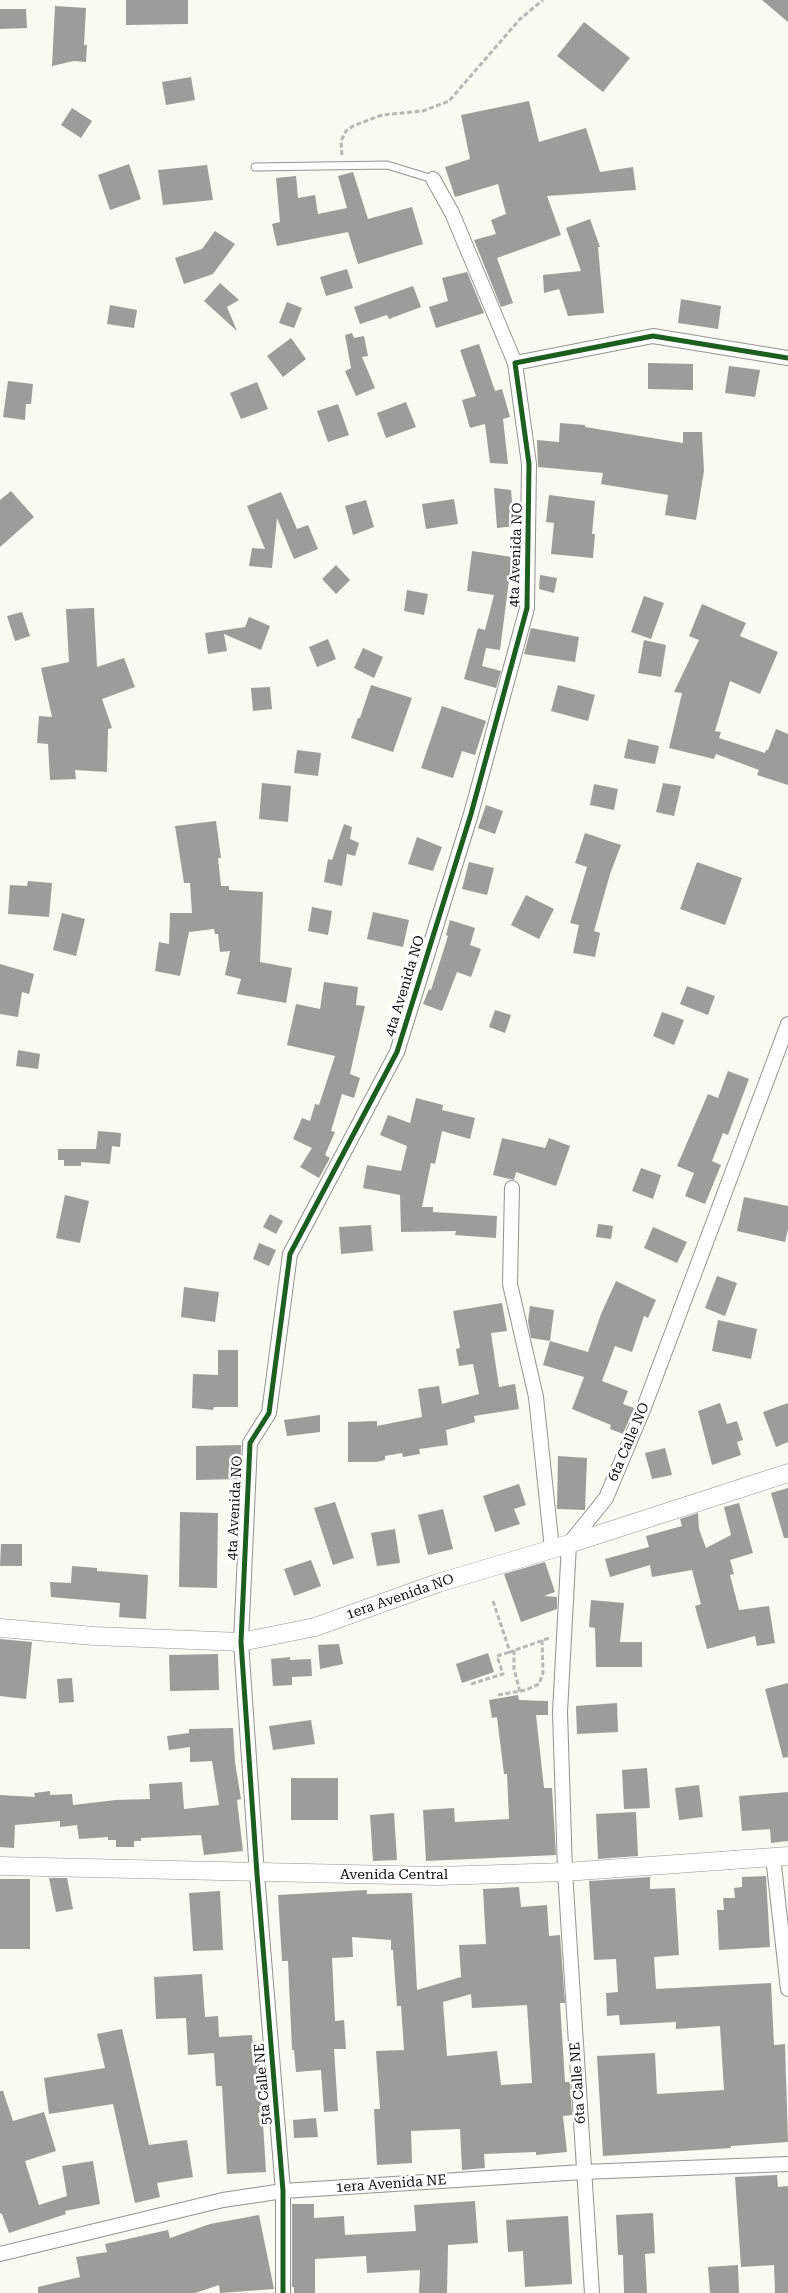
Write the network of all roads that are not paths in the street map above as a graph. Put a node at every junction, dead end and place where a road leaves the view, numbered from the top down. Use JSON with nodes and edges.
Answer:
{"nodes":[{"id":1,"x":255,"y":167,"type":"dead end"},
{"id":2,"x":433,"y":179,"type":"joint"},
{"id":3,"x":788,"y":358,"type":"edge"},
{"id":4,"x":515,"y":363,"type":"junction"},
{"id":5,"x":788,"y":1024,"type":"edge"},
{"id":6,"x":512,"y":1188,"type":"dead end"},
{"id":7,"x":788,"y":1474,"type":"edge"},
{"id":8,"x":569,"y":1544,"type":"junction"},
{"id":9,"x":552,"y":1549,"type":"junction"},
{"id":10,"x":0,"y":1628,"type":"edge"},
{"id":11,"x":241,"y":1642,"type":"junction"},
{"id":12,"x":780,"y":1857,"type":"edge"},
{"id":13,"x":0,"y":1866,"type":"edge"},
{"id":14,"x":565,"y":1872,"type":"junction"},
{"id":15,"x":257,"y":1874,"type":"junction"},
{"id":16,"x":788,"y":1989,"type":"edge"},
{"id":17,"x":788,"y":2164,"type":"edge"},
{"id":18,"x":583,"y":2172,"type":"junction"},
{"id":19,"x":283,"y":2191,"type":"junction"},
{"id":20,"x":0,"y":2254,"type":"edge"},
{"id":21,"x":283,"y":2293,"type":"edge"},
{"id":22,"x":592,"y":2293,"type":"edge"}],
"edges":[{"from":1,"to":2,"type":"lane"},
{"from":2,"to":4,"type":"street","name":"4ta Avenida NO"},
{"from":3,"to":4,"type":"street"},
{"from":4,"to":11,"type":"street","name":"4ta Avenida NO"},
{"from":5,"to":8,"type":"street","name":"6ta Calle NO"},
{"from":6,"to":9,"type":"street"},
{"from":7,"to":8,"type":"street","name":"1era Avenida NO"},
{"from":8,"to":9,"type":"street","name":"1era Avenida NO"},
{"from":8,"to":14,"type":"street"},
{"from":9,"to":11,"type":"street","name":"1era Avenida NO"},
{"from":10,"to":11,"type":"street","name":"1era Avenida NO"},
{"from":11,"to":15,"type":"street","name":"4ta Avenida NO"},
{"from":12,"to":14,"type":"street","name":"Avenida Central"},
{"from":12,"to":16,"type":"street"},
{"from":13,"to":15,"type":"street","name":"Avenida Central"},
{"from":14,"to":15,"type":"street","name":"Avenida Central"},
{"from":14,"to":18,"type":"street","name":"6ta Calle NE"},
{"from":15,"to":19,"type":"street","name":"5ta Calle NE"},
{"from":17,"to":18,"type":"street","name":"1era Avenida NE"},
{"from":18,"to":19,"type":"street","name":"1era Avenida NE"},
{"from":18,"to":22,"type":"street","name":"6ta Calle NE"},
{"from":19,"to":20,"type":"street","name":"1era Avenida NE"},
{"from":19,"to":21,"type":"street","name":"5ta Calle NE"}]}
